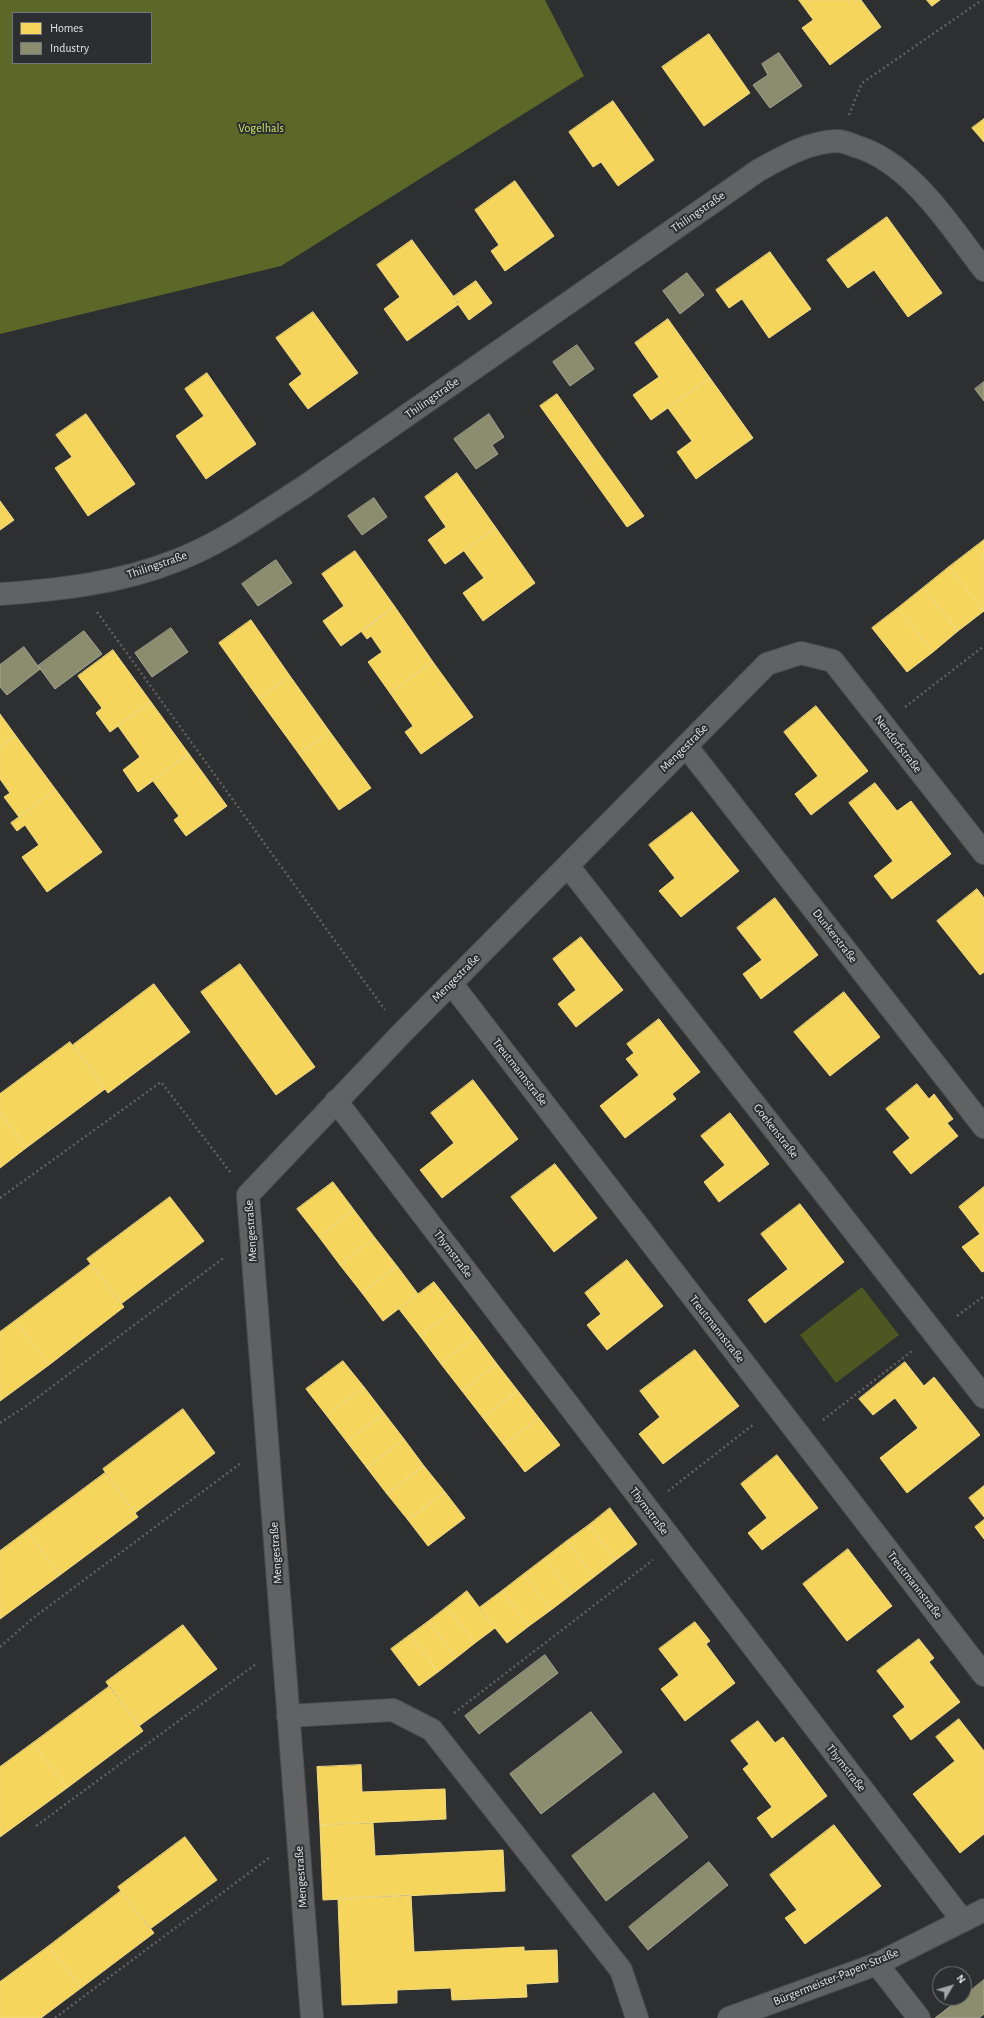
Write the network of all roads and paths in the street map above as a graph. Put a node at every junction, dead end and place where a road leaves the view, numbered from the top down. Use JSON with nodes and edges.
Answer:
{"nodes":[{"id":1,"x":982,"y":0,"type":"edge"},
{"id":2,"x":839,"y":141,"type":"junction"},
{"id":3,"x":984,"y":270,"type":"edge"},
{"id":4,"x":78,"y":585,"type":"junction"},
{"id":5,"x":0,"y":594,"type":"edge"},
{"id":6,"x":984,"y":646,"type":"edge"},
{"id":7,"x":801,"y":653,"type":"joint"},
{"id":8,"x":883,"y":724,"type":"junction"},
{"id":9,"x":686,"y":746,"type":"junction"},
{"id":10,"x":984,"y":853,"type":"edge"},
{"id":11,"x":568,"y":866,"type":"junction"},
{"id":12,"x":451,"y":983,"type":"junction"},
{"id":13,"x":402,"y":1033,"type":"junction"},
{"id":14,"x":336,"y":1101,"type":"junction"},
{"id":15,"x":984,"y":1127,"type":"edge"},
{"id":16,"x":248,"y":1195,"type":"junction"},
{"id":17,"x":0,"y":1198,"type":"edge"},
{"id":18,"x":251,"y":1237,"type":"junction"},
{"id":19,"x":984,"y":1296,"type":"edge"},
{"id":20,"x":935,"y":1334,"type":"junction"},
{"id":21,"x":984,"y":1397,"type":"edge"},
{"id":22,"x":777,"y":1406,"type":"junction"},
{"id":23,"x":0,"y":1423,"type":"edge"},
{"id":24,"x":801,"y":1437,"type":"junction"},
{"id":25,"x":267,"y":1443,"type":"junction"},
{"id":26,"x":647,"y":1508,"type":"junction"},
{"id":27,"x":674,"y":1544,"type":"junction"},
{"id":28,"x":283,"y":1644,"type":"junction"},
{"id":29,"x":0,"y":1647,"type":"edge"},
{"id":30,"x":984,"y":1675,"type":"edge"},
{"id":31,"x":288,"y":1716,"type":"junction"},
{"id":32,"x":432,"y":1730,"type":"junction"},
{"id":33,"x":36,"y":1826,"type":"dead end"},
{"id":34,"x":298,"y":1837,"type":"junction"},
{"id":35,"x":984,"y":1910,"type":"edge"},
{"id":36,"x":963,"y":1921,"type":"junction"},
{"id":37,"x":877,"y":1964,"type":"junction"},
{"id":38,"x":742,"y":2016,"type":"edge"},
{"id":39,"x":55,"y":2018,"type":"edge"},
{"id":40,"x":312,"y":2018,"type":"edge"},
{"id":41,"x":637,"y":2018,"type":"edge"},
{"id":42,"x":919,"y":2018,"type":"edge"}],
"edges":[{"from":1,"to":2,"type":"path"},
{"from":2,"to":3,"type":"street"},
{"from":2,"to":4,"type":"street","name":"Thilingstraße"},
{"from":4,"to":5,"type":"street","name":"Thilingstraße"},
{"from":4,"to":13,"type":"path"},
{"from":6,"to":8,"type":"path"},
{"from":7,"to":8,"type":"street","name":"Nendorfstraße"},
{"from":7,"to":9,"type":"street","name":"Mengestraße"},
{"from":8,"to":10,"type":"street","name":"Nendorfstraße"},
{"from":9,"to":11,"type":"street","name":"Mengestraße"},
{"from":9,"to":15,"type":"street","name":"Dunkerstraße"},
{"from":11,"to":12,"type":"street","name":"Mengestraße"},
{"from":11,"to":20,"type":"street","name":"Goekenstraße"},
{"from":12,"to":13,"type":"street","name":"Mengestraße"},
{"from":12,"to":22,"type":"street","name":"Treutmannstraße"},
{"from":13,"to":14,"type":"street","name":"Mengestraße"},
{"from":14,"to":16,"type":"street","name":"Mengestraße"},
{"from":14,"to":26,"type":"street","name":"Thymstraße"},
{"from":16,"to":17,"type":"path"},
{"from":16,"to":18,"type":"street","name":"Mengestraße"},
{"from":18,"to":23,"type":"path"},
{"from":18,"to":25,"type":"street","name":"Mengestraße"},
{"from":19,"to":20,"type":"path"},
{"from":20,"to":21,"type":"street","name":"Goekenstraße"},
{"from":20,"to":24,"type":"path"},
{"from":22,"to":24,"type":"street","name":"Treutmannstraße"},
{"from":22,"to":26,"type":"path"},
{"from":24,"to":30,"type":"street","name":"Treutmannstraße"},
{"from":25,"to":28,"type":"street","name":"Mengestraße"},
{"from":25,"to":29,"type":"path"},
{"from":26,"to":27,"type":"street","name":"Thymstraße"},
{"from":27,"to":32,"type":"path"},
{"from":27,"to":36,"type":"street","name":"Thymstraße"},
{"from":28,"to":31,"type":"street","name":"Mengestraße"},
{"from":28,"to":33,"type":"path"},
{"from":31,"to":32,"type":"street"},
{"from":31,"to":34,"type":"street","name":"Mengestraße"},
{"from":32,"to":41,"type":"street"},
{"from":34,"to":39,"type":"path"},
{"from":34,"to":40,"type":"street","name":"Mengestraße"},
{"from":35,"to":36,"type":"street","name":"Bürgermeister-Papen-Straße"},
{"from":36,"to":37,"type":"street","name":"Bürgermeister-Papen-Straße"},
{"from":37,"to":38,"type":"street","name":"Bürgermeister-Papen-Straße"},
{"from":37,"to":42,"type":"street"}]}
